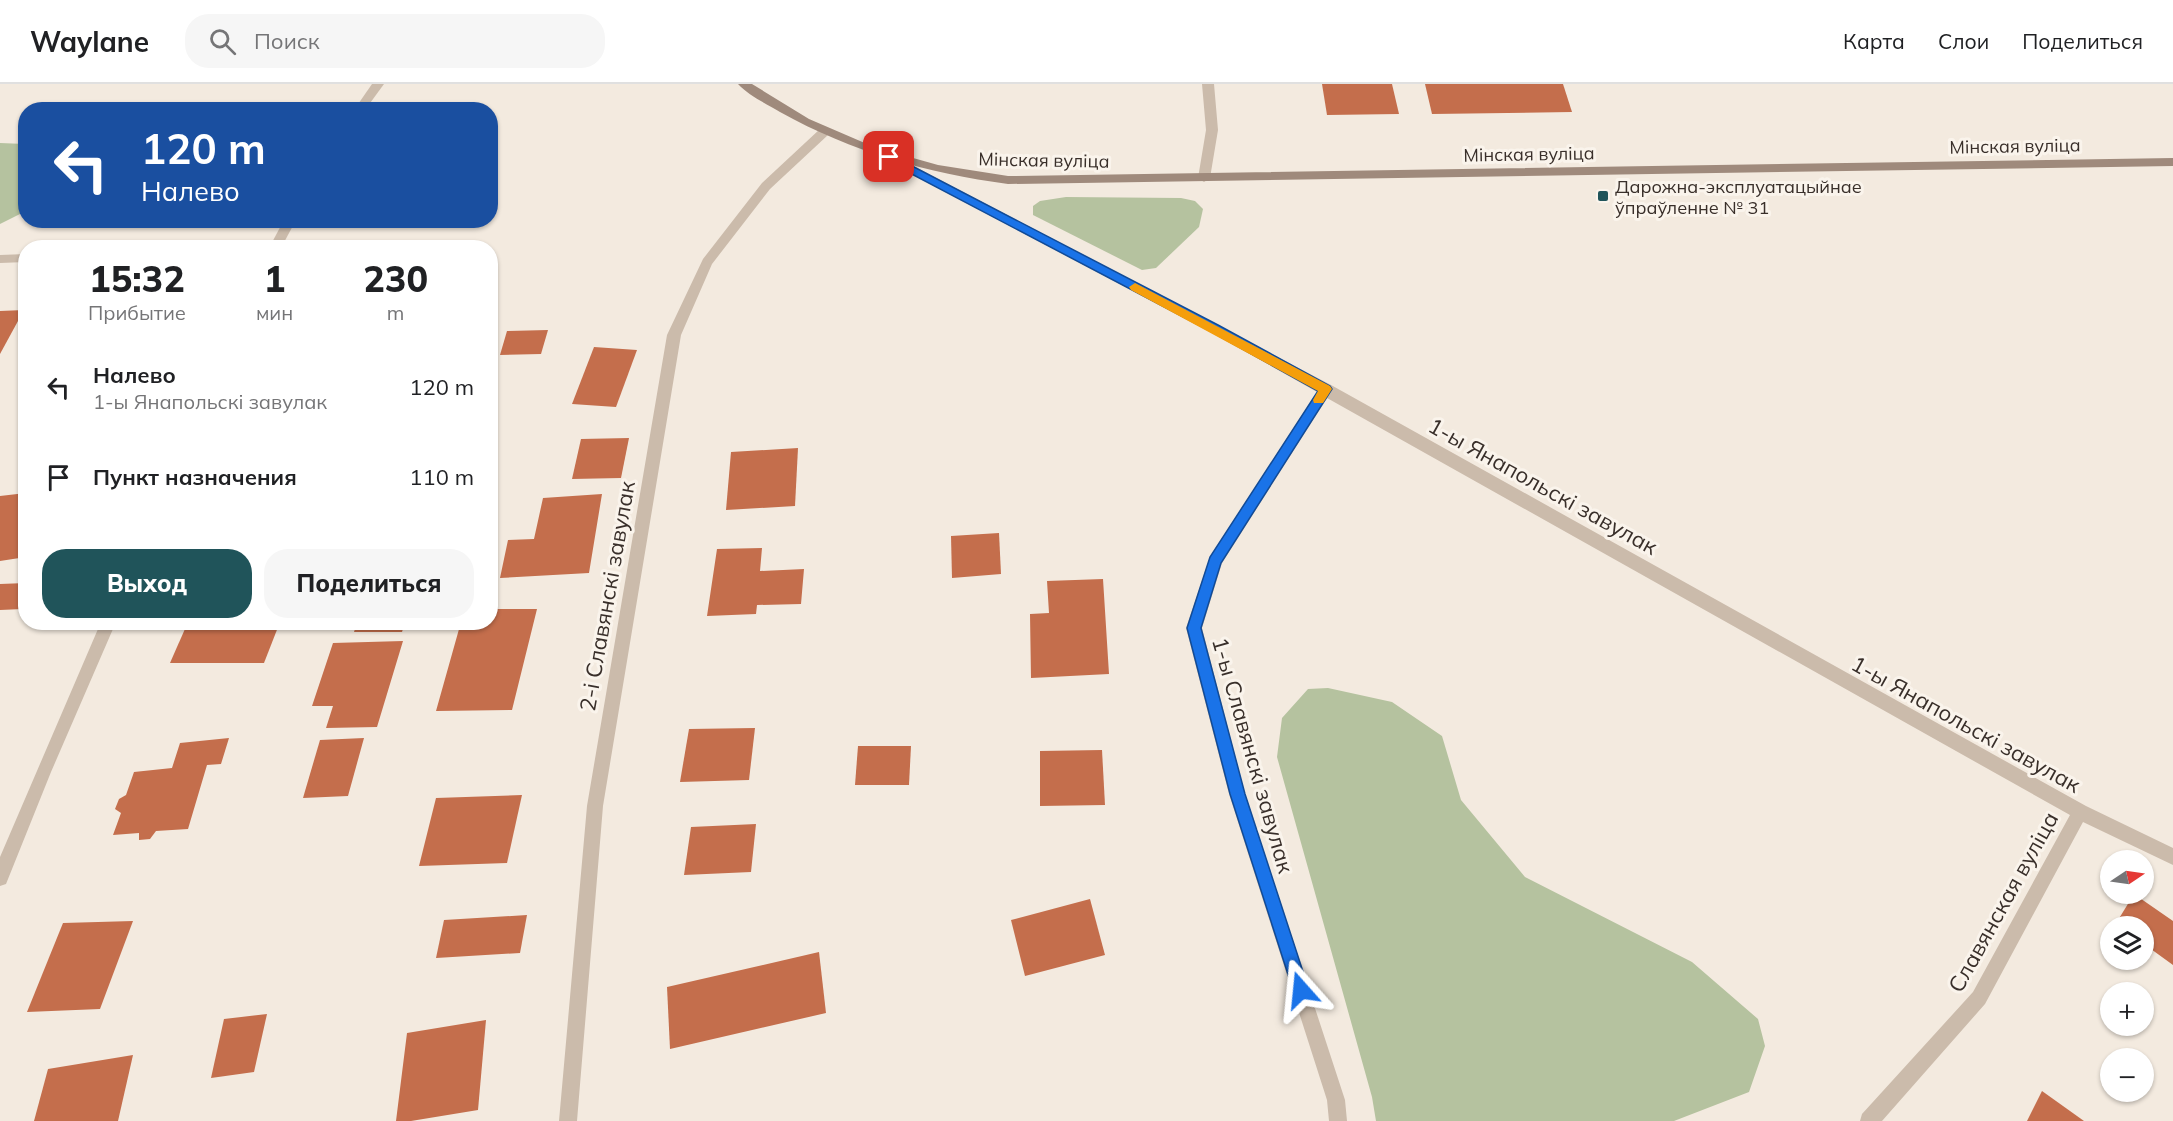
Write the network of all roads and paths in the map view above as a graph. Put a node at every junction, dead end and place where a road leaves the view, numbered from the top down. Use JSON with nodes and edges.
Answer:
{"nodes":[{"id":1,"x":378,"y":84,"type":"edge"},
{"id":2,"x":736,"y":84,"type":"edge"},
{"id":3,"x":744,"y":84,"type":"edge"},
{"id":4,"x":1208,"y":84,"type":"edge"},
{"id":5,"x":757,"y":93,"type":"junction"},
{"id":6,"x":365,"y":102,"type":"edge"},
{"id":7,"x":824,"y":132,"type":"junction"},
{"id":8,"x":889,"y":157,"type":"junction"},
{"id":9,"x":2173,"y":162,"type":"edge"},
{"id":10,"x":1204,"y":178,"type":"junction"},
{"id":11,"x":18,"y":258,"type":"edge"},
{"id":12,"x":0,"y":259,"type":"edge"},
{"id":13,"x":1326,"y":389,"type":"junction"},
{"id":14,"x":105,"y":630,"type":"edge"},
{"id":15,"x":2080,"y":812,"type":"junction"},
{"id":16,"x":2173,"y":857,"type":"edge"},
{"id":17,"x":0,"y":878,"type":"edge"},
{"id":18,"x":568,"y":1121,"type":"edge"},
{"id":19,"x":1338,"y":1121,"type":"edge"},
{"id":20,"x":1869,"y":1121,"type":"edge"}],
"edges":[{"from":1,"to":6,"type":"street"},
{"from":2,"to":5,"type":"main road"},
{"from":3,"to":5,"type":"main road"},
{"from":4,"to":10,"type":"street"},
{"from":5,"to":7,"type":"main road","name":"Мінская вуліца"},
{"from":7,"to":8,"type":"main road","name":"Мінская вуліца"},
{"from":7,"to":18,"type":"street","name":"2-і Славянскі завулак"},
{"from":8,"to":10,"type":"main road","name":"Мінская вуліца"},
{"from":8,"to":13,"type":"street","name":"1-ы Янапольскі завулак"},
{"from":9,"to":10,"type":"main road","name":"Мінская вуліца"},
{"from":11,"to":12,"type":"street"},
{"from":13,"to":15,"type":"street","name":"1-ы Янапольскі завулак"},
{"from":13,"to":19,"type":"street","name":"1-ы Славянскі завулак"},
{"from":14,"to":17,"type":"street"},
{"from":15,"to":16,"type":"street","name":"1-ы Янапольскі завулак"},
{"from":15,"to":20,"type":"street","name":"Славянская вуліца"}]}
